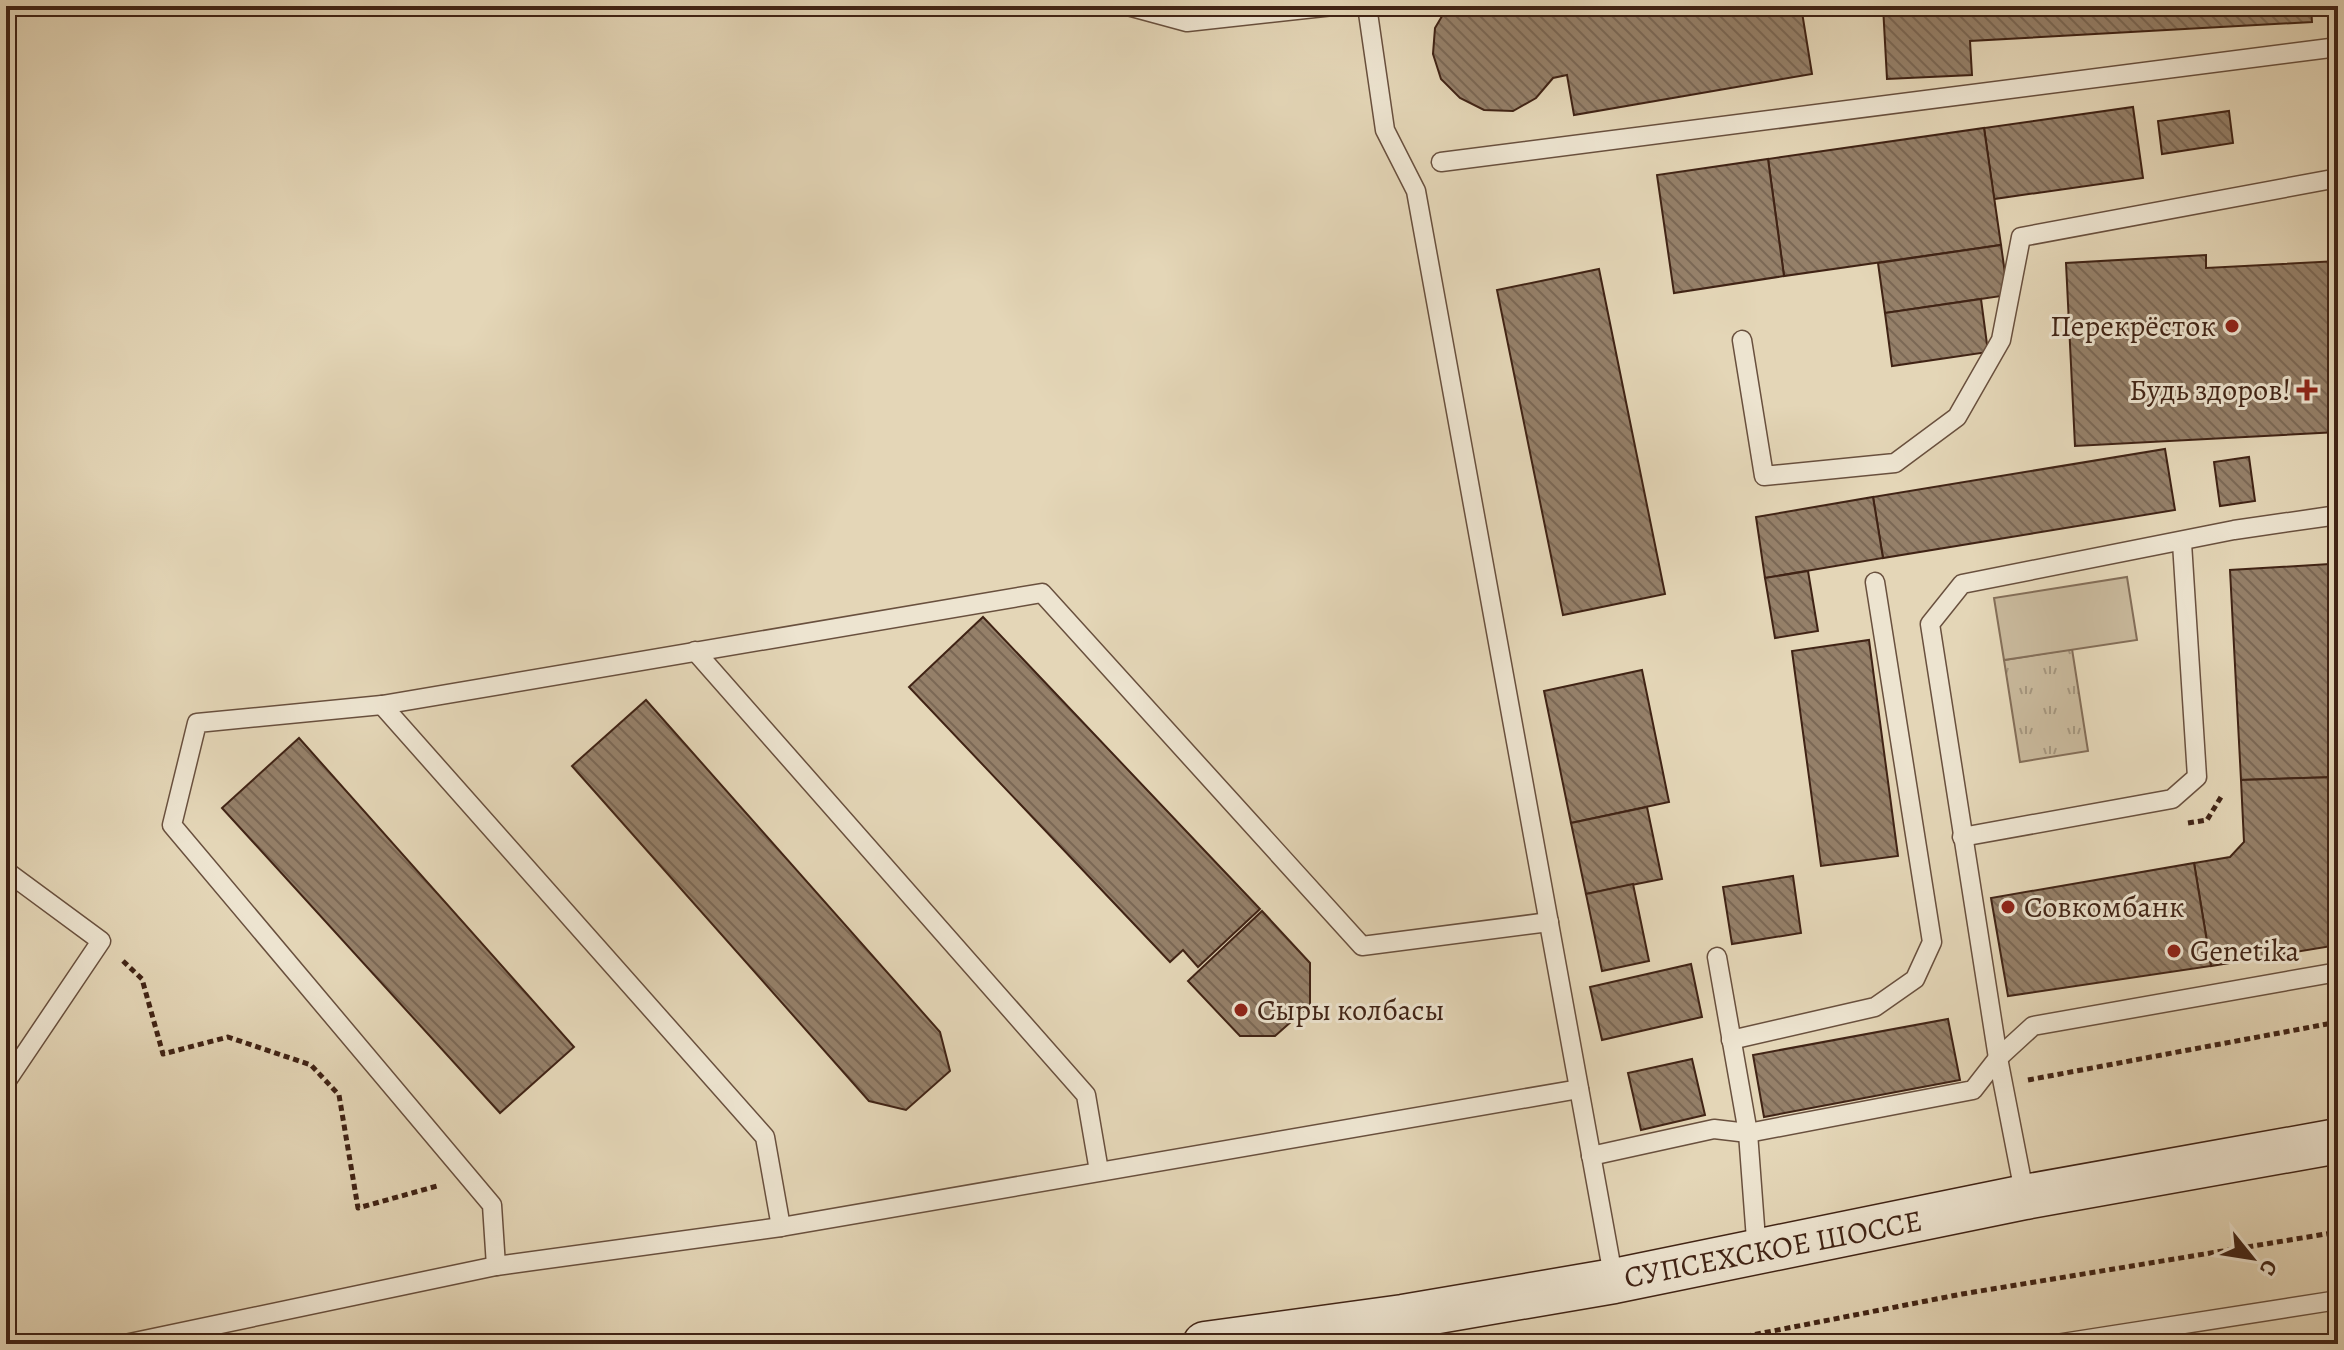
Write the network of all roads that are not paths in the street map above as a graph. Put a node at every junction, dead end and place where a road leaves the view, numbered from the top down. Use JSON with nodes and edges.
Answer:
{"nodes":[{"id":1,"x":1128,"y":6,"type":"edge"},
{"id":2,"x":1333,"y":6,"type":"edge"},
{"id":3,"x":1367,"y":6,"type":"edge"},
{"id":4,"x":2338,"y":47,"type":"edge"},
{"id":5,"x":1441,"y":162,"type":"dead end"},
{"id":6,"x":2338,"y":178,"type":"edge"},
{"id":7,"x":1742,"y":340,"type":"dead end"},
{"id":8,"x":2338,"y":515,"type":"edge"},
{"id":9,"x":2182,"y":543,"type":"junction"},
{"id":10,"x":1875,"y":582,"type":"dead end"},
{"id":11,"x":695,"y":651,"type":"junction"},
{"id":12,"x":382,"y":705,"type":"junction"},
{"id":13,"x":1962,"y":837,"type":"junction"},
{"id":14,"x":6,"y":871,"type":"edge"},
{"id":15,"x":1549,"y":922,"type":"junction"},
{"id":16,"x":1717,"y":957,"type":"dead end"},
{"id":17,"x":2338,"y":972,"type":"edge"},
{"id":18,"x":1731,"y":1040,"type":"junction"},
{"id":19,"x":1998,"y":1058,"type":"junction"},
{"id":20,"x":6,"y":1082,"type":"edge"},
{"id":21,"x":1579,"y":1089,"type":"junction"},
{"id":22,"x":1748,"y":1133,"type":"junction"},
{"id":23,"x":2338,"y":1141,"type":"edge"},
{"id":24,"x":1591,"y":1156,"type":"junction"},
{"id":25,"x":1099,"y":1171,"type":"junction"},
{"id":26,"x":2025,"y":1197,"type":"junction"},
{"id":27,"x":781,"y":1227,"type":"junction"},
{"id":28,"x":1757,"y":1253,"type":"junction"},
{"id":29,"x":496,"y":1266,"type":"junction"},
{"id":30,"x":1614,"y":1281,"type":"junction"},
{"id":31,"x":2338,"y":1300,"type":"edge"},
{"id":32,"x":125,"y":1344,"type":"edge"},
{"id":33,"x":1205,"y":1344,"type":"edge"},
{"id":34,"x":2056,"y":1344,"type":"edge"}],
"edges":[{"from":1,"to":2,"type":"lane"},
{"from":3,"to":15,"type":"lane"},
{"from":4,"to":5,"type":"lane"},
{"from":6,"to":7,"type":"lane"},
{"from":8,"to":9,"type":"lane"},
{"from":9,"to":13,"type":"lane"},
{"from":9,"to":13,"type":"lane"},
{"from":10,"to":18,"type":"lane"},
{"from":11,"to":12,"type":"lane"},
{"from":11,"to":15,"type":"lane"},
{"from":11,"to":25,"type":"lane"},
{"from":12,"to":27,"type":"lane"},
{"from":12,"to":29,"type":"lane"},
{"from":13,"to":19,"type":"lane"},
{"from":14,"to":20,"type":"lane"},
{"from":15,"to":21,"type":"lane"},
{"from":16,"to":18,"type":"lane"},
{"from":17,"to":19,"type":"lane"},
{"from":18,"to":22,"type":"lane"},
{"from":19,"to":22,"type":"lane"},
{"from":19,"to":26,"type":"lane"},
{"from":21,"to":24,"type":"lane"},
{"from":21,"to":25,"type":"lane"},
{"from":22,"to":24,"type":"lane"},
{"from":22,"to":28,"type":"lane"},
{"from":23,"to":26,"type":"main road","name":"СУПСЕХСКОЕ ШОССЕ"},
{"from":24,"to":30,"type":"lane"},
{"from":25,"to":27,"type":"lane"},
{"from":26,"to":28,"type":"main road","name":"СУПСЕХСКОЕ ШОССЕ"},
{"from":27,"to":29,"type":"lane"},
{"from":28,"to":30,"type":"main road","name":"СУПСЕХСКОЕ ШОССЕ"},
{"from":29,"to":32,"type":"lane"},
{"from":30,"to":33,"type":"main road","name":"СУПСЕХСКОЕ ШОССЕ"},
{"from":31,"to":34,"type":"lane"}]}
